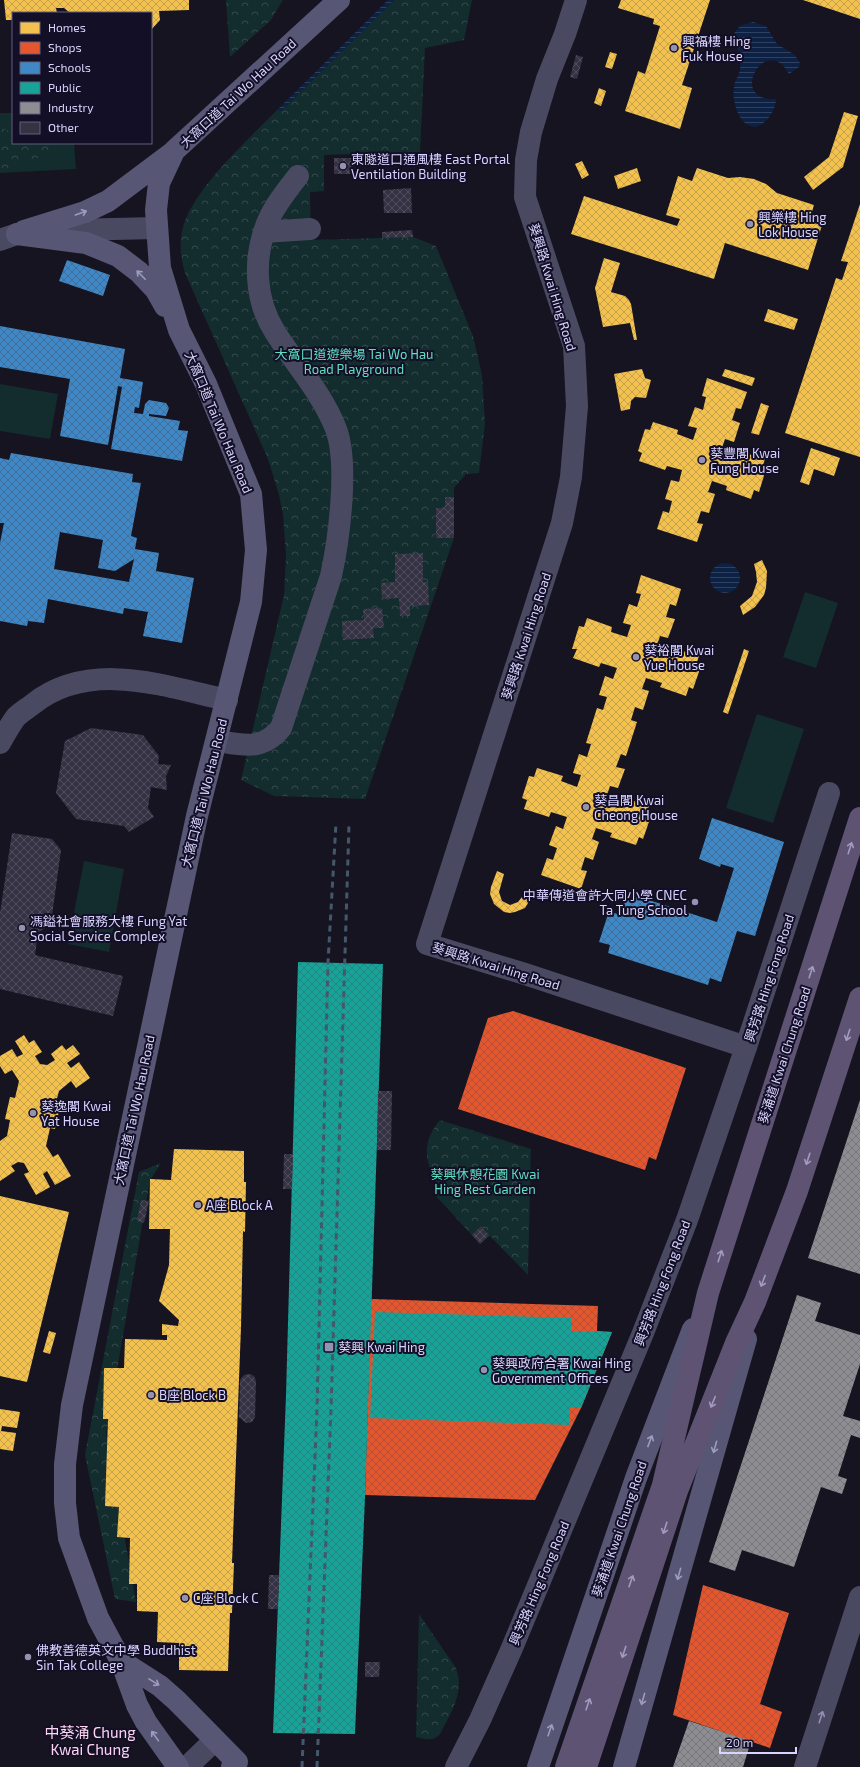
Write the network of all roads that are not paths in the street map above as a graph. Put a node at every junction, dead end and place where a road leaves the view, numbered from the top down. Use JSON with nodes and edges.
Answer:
{"nodes":[{"id":1,"x":339,"y":0,"type":"edge"},
{"id":2,"x":576,"y":0,"type":"edge"},
{"id":3,"x":174,"y":152,"type":"junction"},
{"id":4,"x":298,"y":176,"type":"dead end"},
{"id":5,"x":156,"y":228,"type":"junction"},
{"id":6,"x":310,"y":229,"type":"dead end"},
{"id":7,"x":264,"y":232,"type":"junction"},
{"id":8,"x":9,"y":237,"type":"edge"},
{"id":9,"x":179,"y":330,"type":"junction"},
{"id":10,"x":227,"y":700,"type":"junction"},
{"id":11,"x":217,"y":741,"type":"junction"},
{"id":12,"x":0,"y":743,"type":"edge"},
{"id":13,"x":829,"y":793,"type":"dead end"},
{"id":14,"x":860,"y":818,"type":"edge"},
{"id":15,"x":860,"y":998,"type":"edge"},
{"id":16,"x":746,"y":1047,"type":"junction"},
{"id":17,"x":708,"y":1293,"type":"junction"},
{"id":18,"x":755,"y":1302,"type":"junction"},
{"id":19,"x":860,"y":1598,"type":"edge"},
{"id":20,"x":120,"y":1661,"type":"junction"},
{"id":21,"x":215,"y":1740,"type":"junction"},
{"id":22,"x":455,"y":1764,"type":"edge"},
{"id":23,"x":238,"y":1765,"type":"edge"},
{"id":24,"x":178,"y":1767,"type":"edge"},
{"id":25,"x":187,"y":1767,"type":"edge"},
{"id":26,"x":538,"y":1767,"type":"edge"},
{"id":27,"x":566,"y":1767,"type":"edge"},
{"id":28,"x":586,"y":1767,"type":"edge"},
{"id":29,"x":624,"y":1767,"type":"edge"},
{"id":30,"x":805,"y":1767,"type":"edge"}],
"edges":[{"from":1,"to":3,"type":"main road","name":"大窩口道 Tai Wo Hau Road"},
{"from":2,"to":16,"type":"street","name":"葵興路 Kwai Hing Road"},
{"from":3,"to":5,"type":"main road","name":"大窩口道 Tai Wo Hau Road"},
{"from":8,"to":3,"type":"main road","one_way":true},
{"from":4,"to":7,"type":"street"},
{"from":5,"to":8,"type":"street"},
{"from":5,"to":9,"type":"main road","name":"大窩口道 Tai Wo Hau Road"},
{"from":6,"to":7,"type":"street"},
{"from":7,"to":11,"type":"street"},
{"from":9,"to":8,"type":"main road","one_way":true},
{"from":9,"to":10,"type":"main road","name":"大窩口道 Tai Wo Hau Road"},
{"from":10,"to":11,"type":"main road","name":"大窩口道 Tai Wo Hau Road"},
{"from":10,"to":12,"type":"street"},
{"from":11,"to":20,"type":"main road","name":"大窩口道 Tai Wo Hau Road"},
{"from":13,"to":16,"type":"street","name":"興芳路 Hing Fong Road"},
{"from":17,"to":14,"type":"main road","name":"葵涌道 Kwai Chung Road","one_way":true},
{"from":15,"to":18,"type":"main road","one_way":true},
{"from":16,"to":22,"type":"street","name":"興芳路 Hing Fong Road"},
{"from":26,"to":17,"type":"main road","name":"葵涌道 Kwai Chung Road","one_way":true},
{"from":27,"to":17,"type":"main road","name":"葵涌道 Kwai Chung Road","one_way":true},
{"from":18,"to":28,"type":"main road","one_way":true},
{"from":18,"to":29,"type":"main road","one_way":true},
{"from":30,"to":19,"type":"street","one_way":true},
{"from":20,"to":21,"type":"main road","one_way":true},
{"from":24,"to":20,"type":"main road","name":"大窩口道 Tai Wo Hau Road","one_way":true},
{"from":21,"to":23,"type":"main road"},
{"from":21,"to":25,"type":"street"}]}
